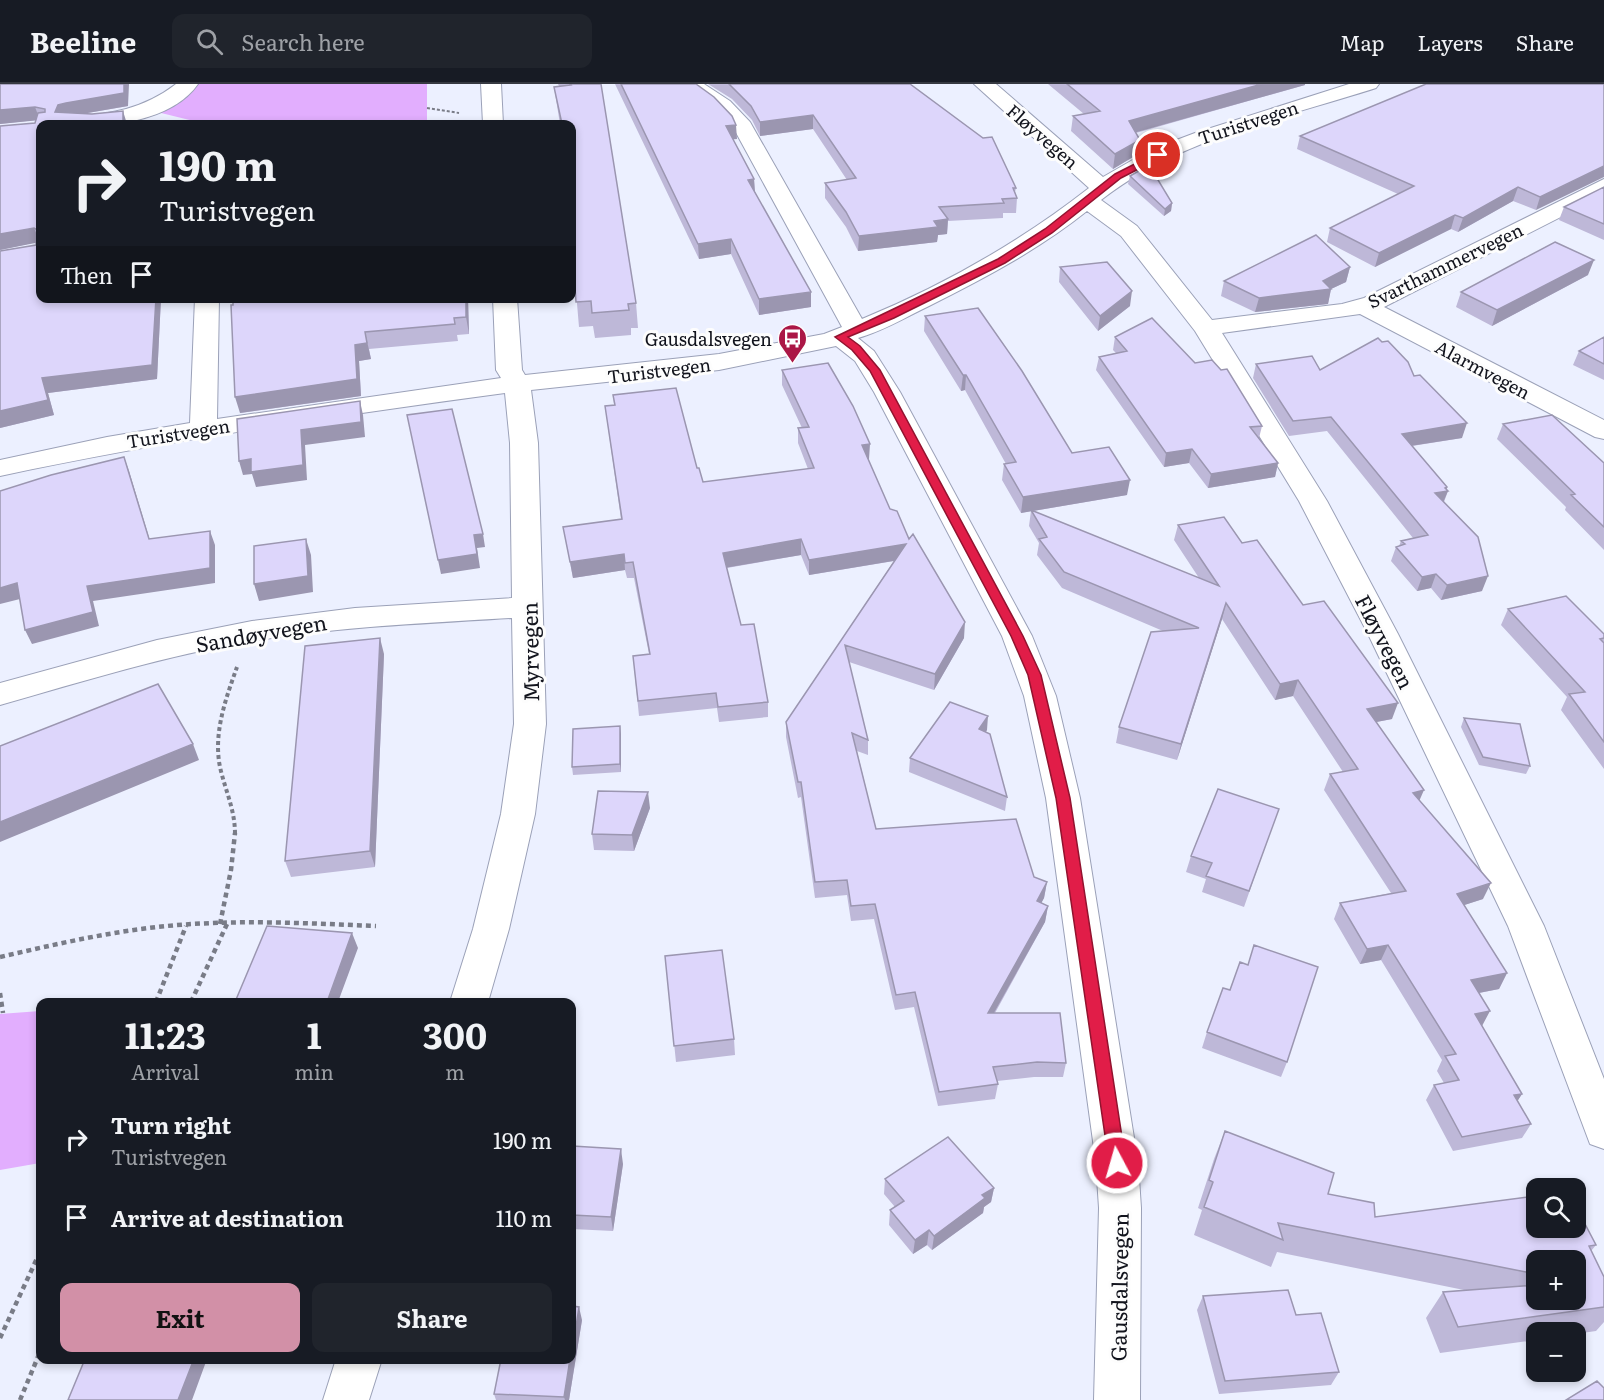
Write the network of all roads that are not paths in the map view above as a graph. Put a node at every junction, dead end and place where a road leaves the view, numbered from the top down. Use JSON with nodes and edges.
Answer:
{"nodes":[{"id":1,"x":189,"y":84,"type":"edge"},
{"id":2,"x":491,"y":84,"type":"edge"},
{"id":3,"x":690,"y":84,"type":"edge"},
{"id":4,"x":984,"y":84,"type":"edge"},
{"id":5,"x":1370,"y":84,"type":"edge"},
{"id":6,"x":108,"y":120,"type":"edge"},
{"id":7,"x":493,"y":120,"type":"edge"},
{"id":8,"x":1604,"y":186,"type":"edge"},
{"id":9,"x":1094,"y":195,"type":"junction"},
{"id":10,"x":207,"y":303,"type":"edge"},
{"id":11,"x":505,"y":303,"type":"edge"},
{"id":12,"x":1363,"y":306,"type":"junction"},
{"id":13,"x":1206,"y":328,"type":"junction"},
{"id":14,"x":849,"y":334,"type":"junction"},
{"id":15,"x":517,"y":384,"type":"junction"},
{"id":16,"x":203,"y":429,"type":"junction"},
{"id":17,"x":1604,"y":430,"type":"edge"},
{"id":18,"x":0,"y":468,"type":"edge"},
{"id":19,"x":528,"y":607,"type":"junction"},
{"id":20,"x":0,"y":694,"type":"edge"},
{"id":21,"x":470,"y":998,"type":"edge"},
{"id":22,"x":1604,"y":1131,"type":"edge"},
{"id":23,"x":357,"y":1364,"type":"edge"},
{"id":24,"x":346,"y":1400,"type":"edge"},
{"id":25,"x":1117,"y":1400,"type":"edge"}],
"edges":[{"from":1,"to":6,"type":"street"},
{"from":2,"to":7,"type":"street"},
{"from":3,"to":14,"type":"street","name":"Gausdalsvegen"},
{"from":4,"to":9,"type":"street","name":"Fløyvegen"},
{"from":5,"to":9,"type":"street","name":"Turistvegen"},
{"from":8,"to":12,"type":"street","name":"Svarthammervegen"},
{"from":9,"to":13,"type":"street","name":"Fløyvegen"},
{"from":9,"to":14,"type":"street","name":"Turistvegen"},
{"from":10,"to":16,"type":"street"},
{"from":11,"to":15,"type":"street","name":"Myrvegen"},
{"from":12,"to":13,"type":"street","name":"Svarthammervegen"},
{"from":12,"to":17,"type":"street","name":"Alarmvegen"},
{"from":13,"to":22,"type":"street","name":"Fløyvegen"},
{"from":14,"to":15,"type":"street","name":"Turistvegen"},
{"from":14,"to":25,"type":"street","name":"Gausdalsvegen"},
{"from":15,"to":16,"type":"street","name":"Turistvegen"},
{"from":15,"to":19,"type":"street","name":"Myrvegen"},
{"from":16,"to":18,"type":"street","name":"Turistvegen"},
{"from":19,"to":20,"type":"street","name":"Sandøyvegen"},
{"from":19,"to":21,"type":"street","name":"Myrvegen"},
{"from":23,"to":24,"type":"street"}]}
